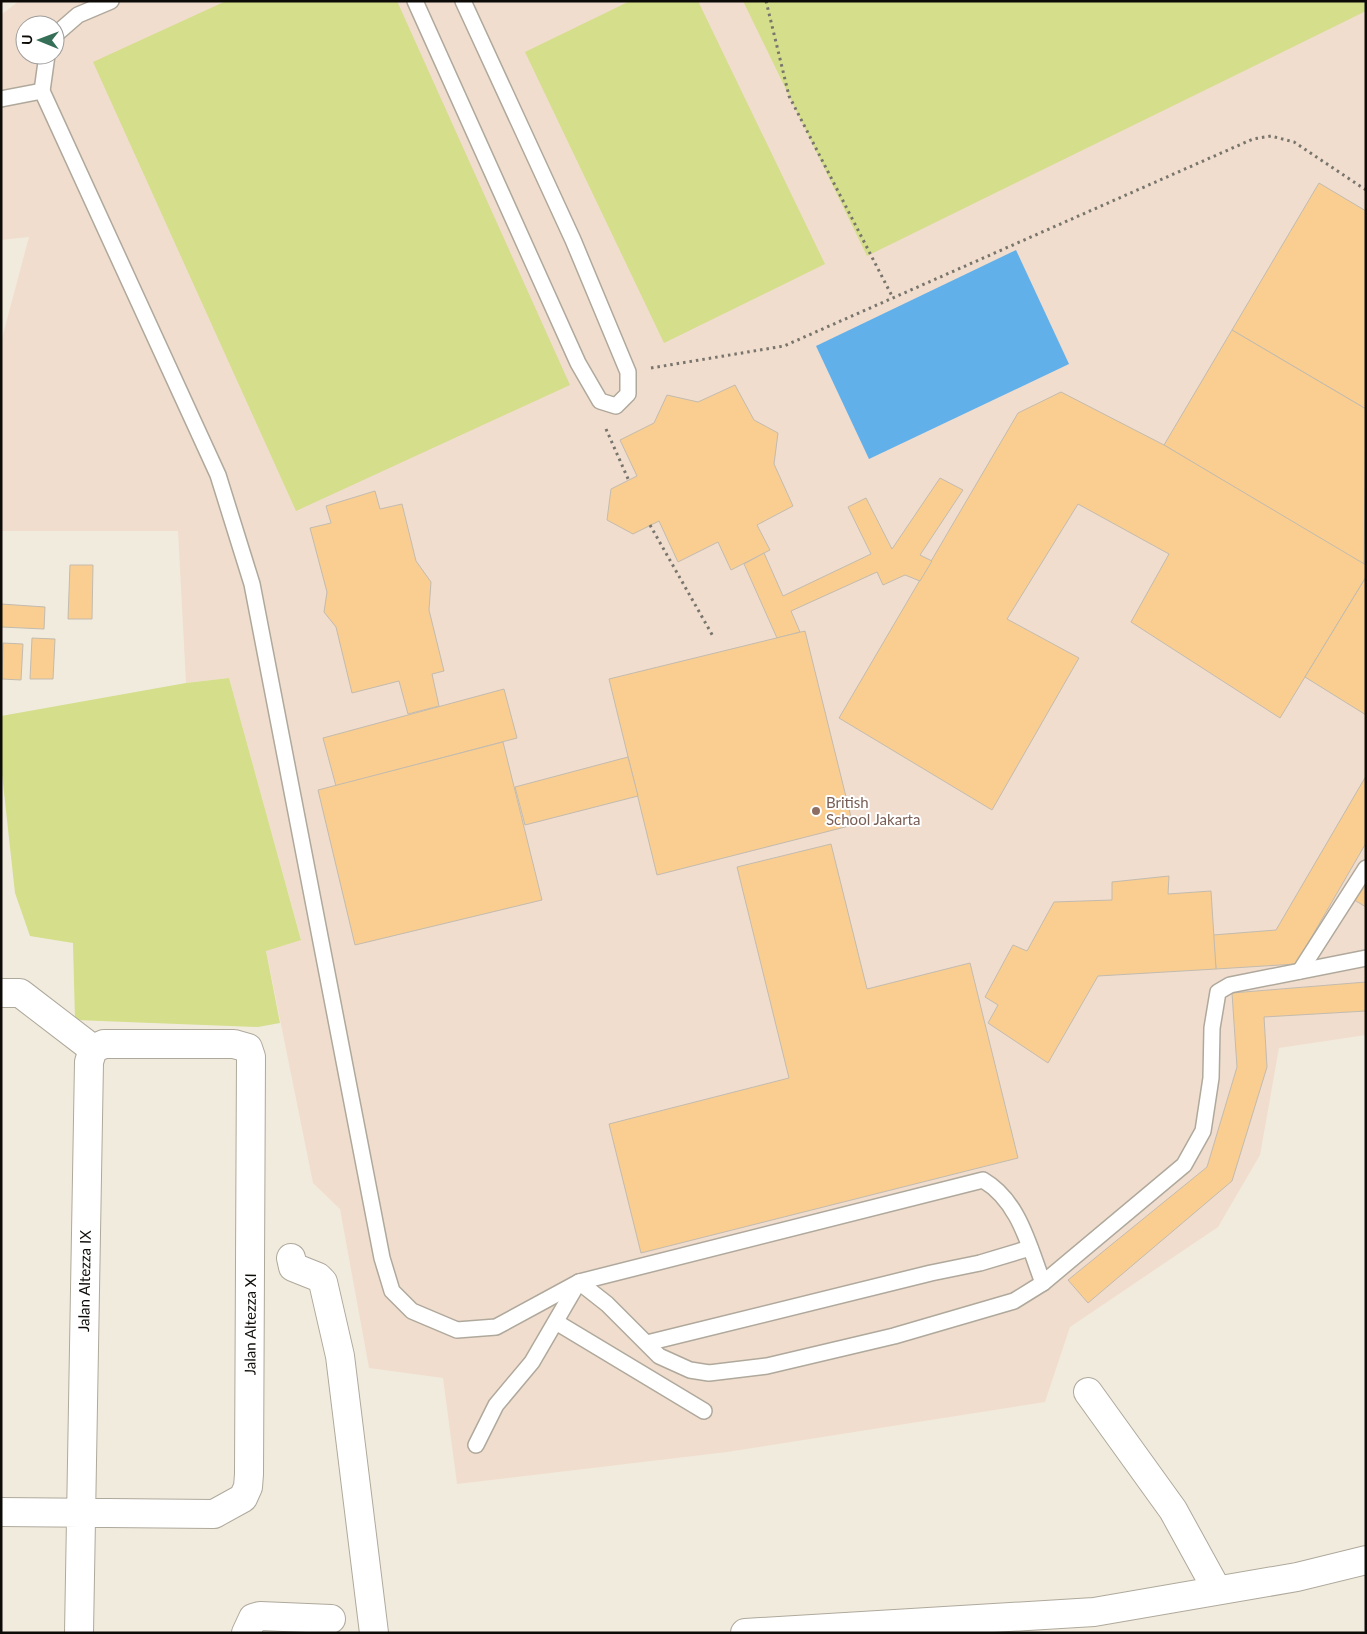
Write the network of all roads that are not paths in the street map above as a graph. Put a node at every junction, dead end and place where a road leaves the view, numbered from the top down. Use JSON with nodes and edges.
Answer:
{"nodes":[{"id":1,"x":111,"y":1,"type":"edge"},
{"id":2,"x":415,"y":1,"type":"edge"},
{"id":3,"x":463,"y":1,"type":"edge"},
{"id":4,"x":65,"y":26,"type":"edge"},
{"id":5,"x":46,"y":65,"type":"edge"},
{"id":6,"x":42,"y":91,"type":"junction"},
{"id":7,"x":1,"y":98,"type":"edge"},
{"id":8,"x":1366,"y":868,"type":"edge"},
{"id":9,"x":1366,"y":958,"type":"edge"},
{"id":10,"x":1300,"y":971,"type":"junction"},
{"id":11,"x":1,"y":992,"type":"edge"},
{"id":12,"x":99,"y":1047,"type":"junction"},
{"id":13,"x":1030,"y":1248,"type":"junction"},
{"id":14,"x":291,"y":1258,"type":"dead end"},
{"id":15,"x":579,"y":1282,"type":"junction"},
{"id":16,"x":1043,"y":1283,"type":"junction"},
{"id":17,"x":556,"y":1322,"type":"junction"},
{"id":18,"x":647,"y":1343,"type":"junction"},
{"id":19,"x":1088,"y":1392,"type":"dead end"},
{"id":20,"x":704,"y":1411,"type":"dead end"},
{"id":21,"x":476,"y":1445,"type":"dead end"},
{"id":22,"x":1,"y":1512,"type":"edge"},
{"id":23,"x":80,"y":1514,"type":"junction"},
{"id":24,"x":1366,"y":1560,"type":"edge"},
{"id":25,"x":1217,"y":1590,"type":"junction"},
{"id":26,"x":331,"y":1619,"type":"dead end"},
{"id":27,"x":79,"y":1633,"type":"edge"},
{"id":28,"x":246,"y":1633,"type":"edge"},
{"id":29,"x":374,"y":1633,"type":"edge"},
{"id":30,"x":745,"y":1633,"type":"edge"}],
"edges":[{"from":1,"to":4,"type":"lane"},
{"from":2,"to":3,"type":"lane"},
{"from":5,"to":6,"type":"lane"},
{"from":6,"to":7,"type":"lane"},
{"from":6,"to":15,"type":"lane"},
{"from":8,"to":10,"type":"lane"},
{"from":9,"to":10,"type":"lane"},
{"from":10,"to":16,"type":"lane"},
{"from":11,"to":12,"type":"street"},
{"from":12,"to":23,"type":"street","name":"Jalan Altezza IX"},
{"from":12,"to":23,"type":"street","name":"Jalan Altezza XI"},
{"from":13,"to":15,"type":"lane"},
{"from":13,"to":16,"type":"lane"},
{"from":13,"to":18,"type":"lane"},
{"from":14,"to":29,"type":"street"},
{"from":15,"to":17,"type":"lane"},
{"from":15,"to":18,"type":"lane"},
{"from":16,"to":18,"type":"lane"},
{"from":17,"to":20,"type":"lane"},
{"from":17,"to":21,"type":"lane"},
{"from":19,"to":25,"type":"street"},
{"from":22,"to":23,"type":"street","name":"Jalan Altezza XI"},
{"from":23,"to":27,"type":"street","name":"Jalan Altezza IX"},
{"from":24,"to":25,"type":"street"},
{"from":25,"to":30,"type":"street"},
{"from":26,"to":28,"type":"street"}]}
